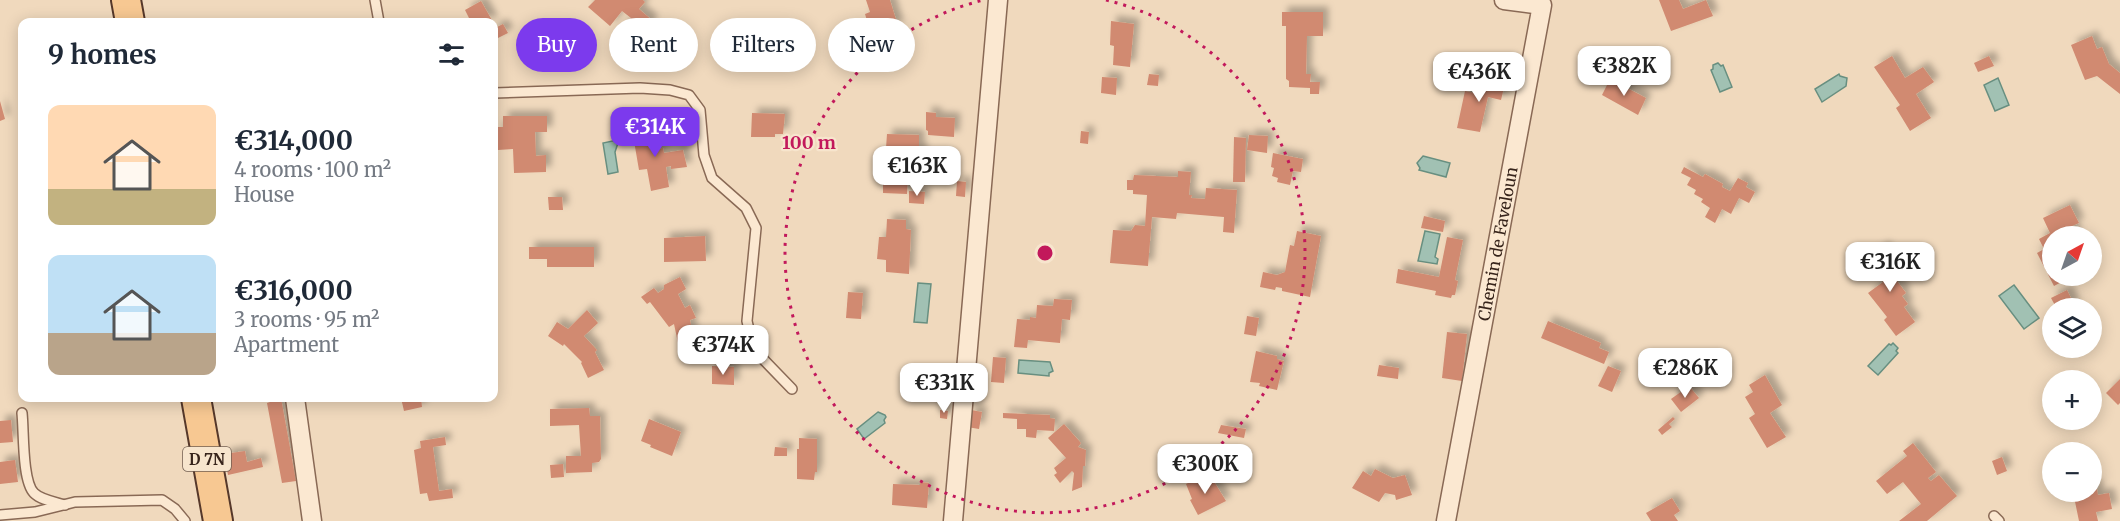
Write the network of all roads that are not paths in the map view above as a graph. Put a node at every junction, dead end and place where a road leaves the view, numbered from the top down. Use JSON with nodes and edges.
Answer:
{"nodes":[{"id":1,"x":126,"y":0,"type":"edge"},
{"id":2,"x":375,"y":0,"type":"edge"},
{"id":3,"x":998,"y":0,"type":"edge"},
{"id":4,"x":1504,"y":0,"type":"edge"},
{"id":5,"x":129,"y":18,"type":"edge"},
{"id":6,"x":378,"y":18,"type":"edge"},
{"id":7,"x":498,"y":93,"type":"edge"},
{"id":8,"x":792,"y":389,"type":"dead end"},
{"id":9,"x":197,"y":402,"type":"edge"},
{"id":10,"x":296,"y":402,"type":"edge"},
{"id":11,"x":22,"y":413,"type":"dead end"},
{"id":12,"x":65,"y":505,"type":"junction"},
{"id":13,"x":0,"y":514,"type":"edge"},
{"id":14,"x":185,"y":521,"type":"edge"},
{"id":15,"x":218,"y":521,"type":"edge"},
{"id":16,"x":312,"y":521,"type":"edge"},
{"id":17,"x":953,"y":521,"type":"edge"},
{"id":18,"x":1446,"y":521,"type":"edge"}],
"edges":[{"from":1,"to":5,"type":"main road"},
{"from":2,"to":6,"type":"lane"},
{"from":3,"to":17,"type":"street"},
{"from":4,"to":18,"type":"street","name":"Chemin de Faveloun"},
{"from":7,"to":8,"type":"lane"},
{"from":9,"to":15,"type":"main road","number":"D 7N"},
{"from":10,"to":16,"type":"street"},
{"from":11,"to":12,"type":"lane"},
{"from":12,"to":13,"type":"lane"},
{"from":12,"to":14,"type":"lane"}]}
